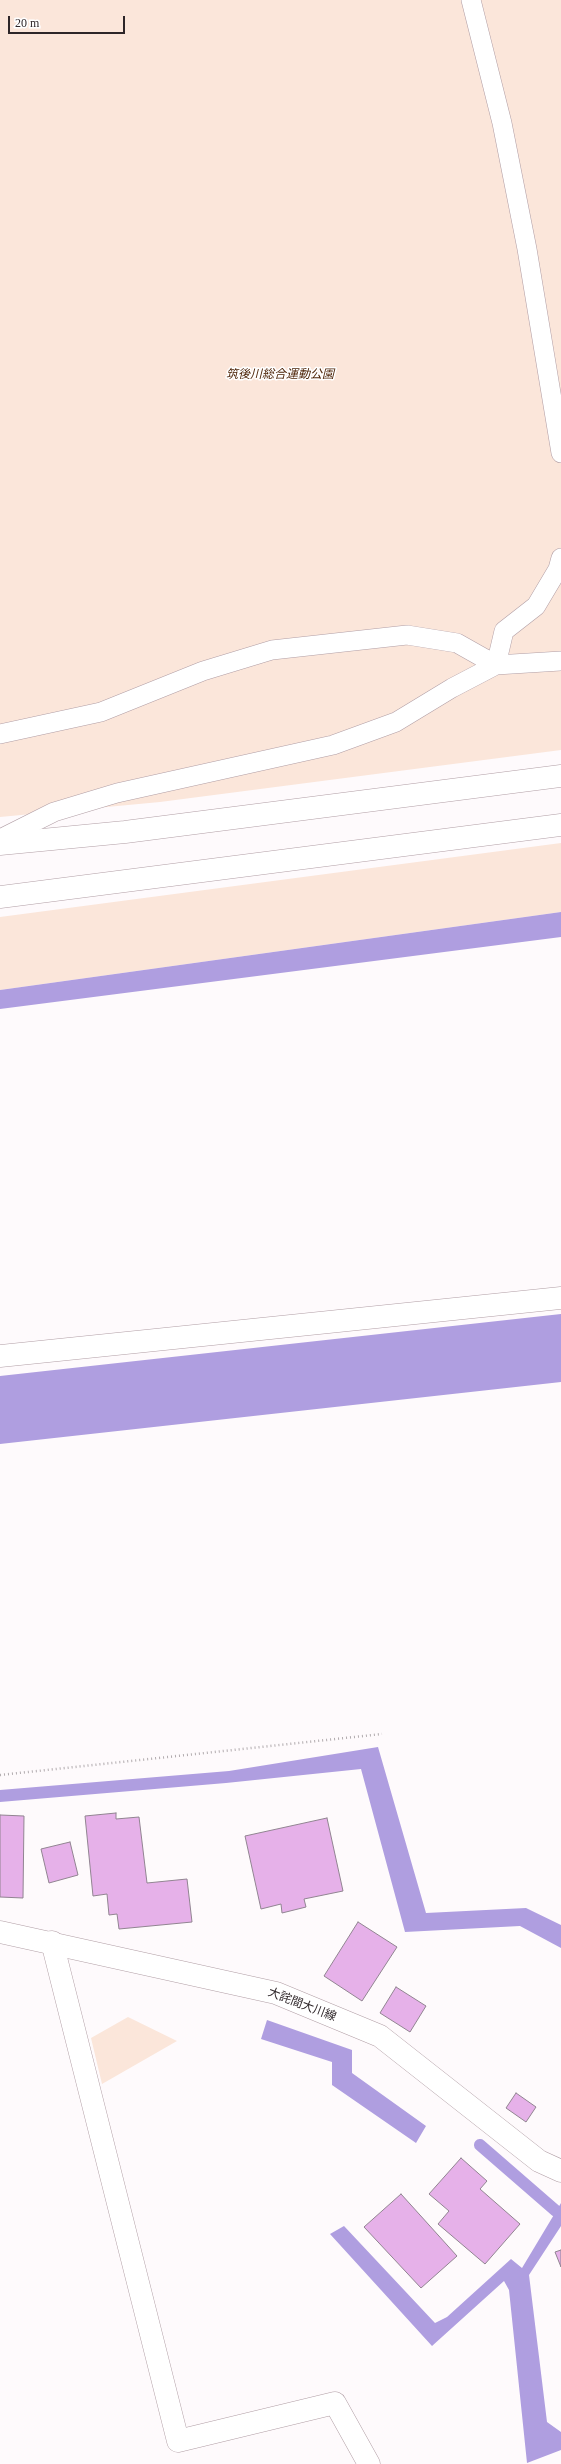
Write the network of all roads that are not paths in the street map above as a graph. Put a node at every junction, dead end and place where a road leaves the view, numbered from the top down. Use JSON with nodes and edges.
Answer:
{"nodes":[{"id":1,"x":471,"y":0,"type":"edge"},
{"id":2,"x":561,"y":453,"type":"edge"},
{"id":3,"x":561,"y":558,"type":"edge"},
{"id":4,"x":561,"y":661,"type":"edge"},
{"id":5,"x":496,"y":665,"type":"junction"},
{"id":6,"x":0,"y":734,"type":"edge"},
{"id":7,"x":561,"y":776,"type":"edge"},
{"id":8,"x":561,"y":825,"type":"edge"},
{"id":9,"x":0,"y":838,"type":"edge"},
{"id":10,"x":0,"y":844,"type":"edge"},
{"id":11,"x":0,"y":897,"type":"edge"},
{"id":12,"x":561,"y":1298,"type":"edge"},
{"id":13,"x":0,"y":1356,"type":"edge"},
{"id":14,"x":0,"y":1932,"type":"edge"},
{"id":15,"x":52,"y":1942,"type":"junction"},
{"id":16,"x":561,"y":2171,"type":"edge"},
{"id":17,"x":369,"y":2464,"type":"edge"}],
"edges":[{"from":1,"to":2,"type":"lane"},
{"from":3,"to":5,"type":"lane"},
{"from":4,"to":5,"type":"lane"},
{"from":5,"to":6,"type":"lane"},
{"from":5,"to":9,"type":"lane"},
{"from":7,"to":10,"type":"street"},
{"from":8,"to":11,"type":"street"},
{"from":12,"to":13,"type":"street"},
{"from":14,"to":15,"type":"street","name":"大詫間大川線"},
{"from":15,"to":16,"type":"street","name":"大詫間大川線"},
{"from":15,"to":17,"type":"street"}]}
